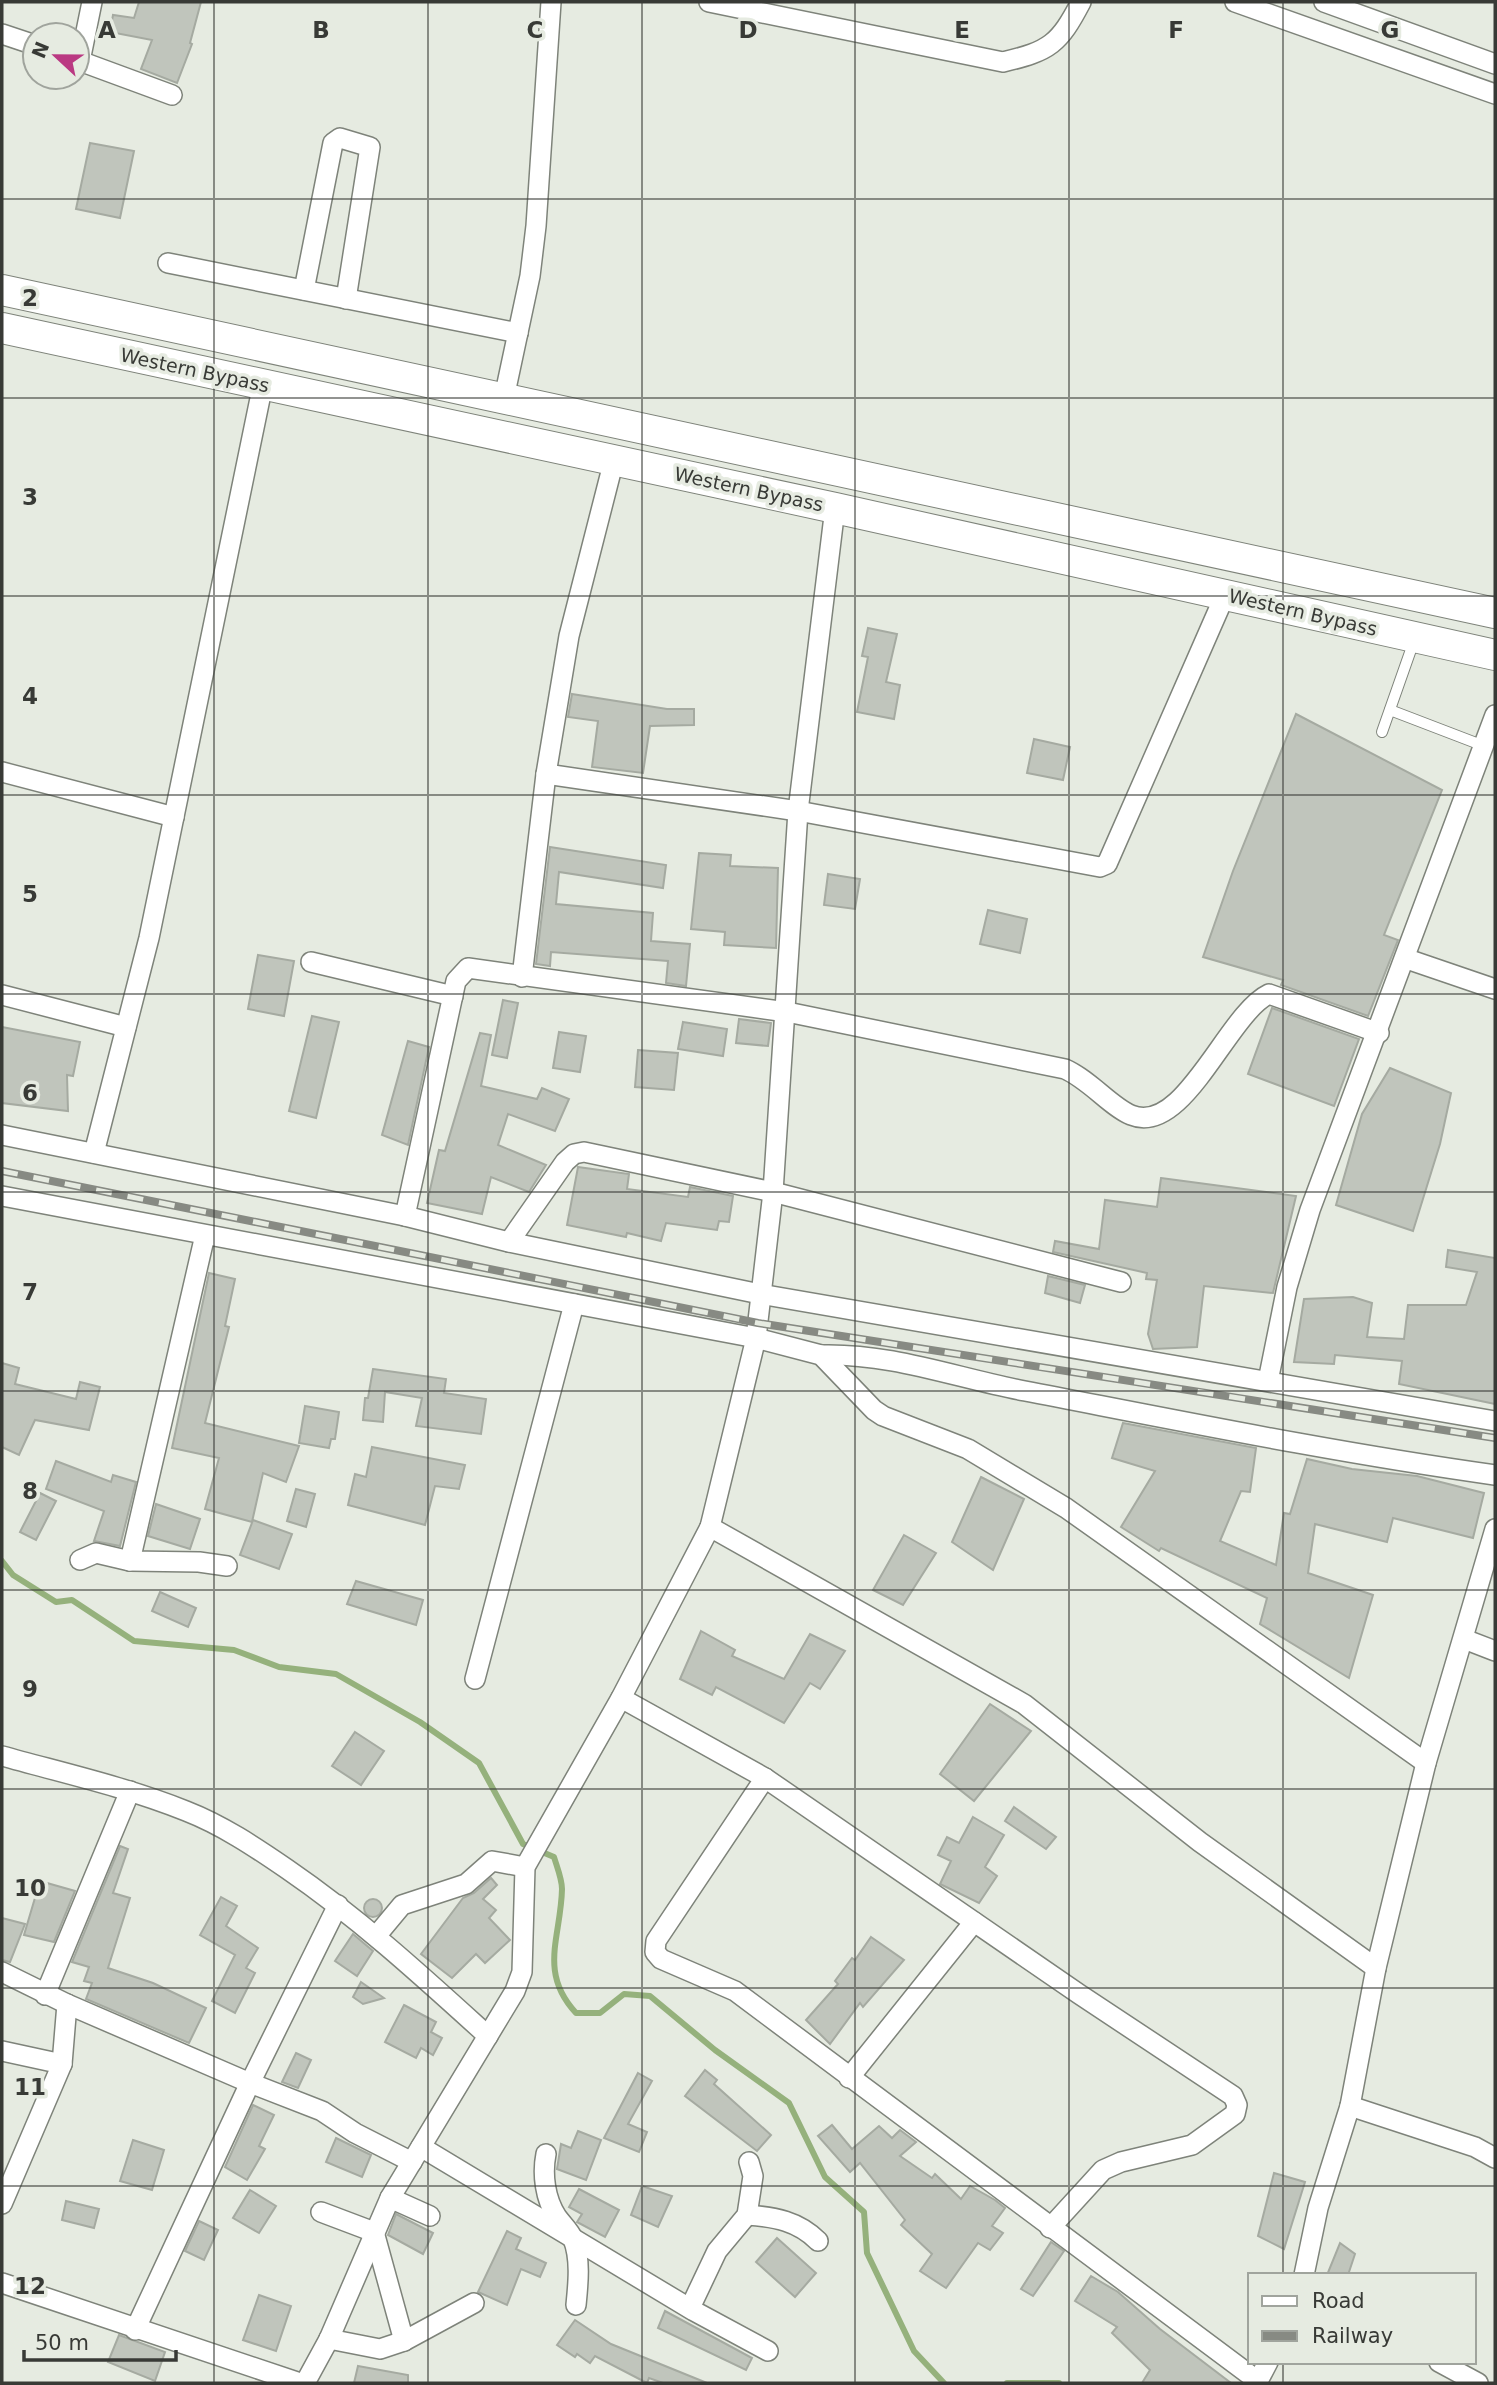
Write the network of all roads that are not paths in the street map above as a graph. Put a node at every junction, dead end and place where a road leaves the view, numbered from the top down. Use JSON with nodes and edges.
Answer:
{"nodes":[{"id":1,"x":92,"y":2,"type":"edge"},
{"id":2,"x":551,"y":2,"type":"edge"},
{"id":3,"x":709,"y":2,"type":"edge"},
{"id":4,"x":1081,"y":2,"type":"edge"},
{"id":5,"x":1235,"y":2,"type":"edge"},
{"id":6,"x":1324,"y":2,"type":"edge"},
{"id":7,"x":88,"y":21,"type":"edge"},
{"id":8,"x":2,"y":34,"type":"edge"},
{"id":9,"x":21,"y":40,"type":"edge"},
{"id":10,"x":1495,"y":64,"type":"edge"},
{"id":11,"x":91,"y":65,"type":"edge"},
{"id":12,"x":1495,"y":94,"type":"edge"},
{"id":13,"x":172,"y":95,"type":"dead end"},
{"id":14,"x":168,"y":264,"type":"dead end"},
{"id":15,"x":2,"y":290,"type":"edge"},
{"id":16,"x":304,"y":290,"type":"junction"},
{"id":17,"x":346,"y":299,"type":"junction"},
{"id":18,"x":2,"y":328,"type":"edge"},
{"id":19,"x":518,"y":333,"type":"junction"},
{"id":20,"x":263,"y":384,"type":"junction"},
{"id":21,"x":504,"y":398,"type":"junction"},
{"id":22,"x":614,"y":460,"type":"junction"},
{"id":23,"x":835,"y":508,"type":"junction"},
{"id":24,"x":1225,"y":595,"type":"junction"},
{"id":25,"x":1495,"y":613,"type":"edge"},
{"id":26,"x":1416,"y":637,"type":"junction"},
{"id":27,"x":1495,"y":655,"type":"edge"},
{"id":28,"x":1390,"y":710,"type":"junction"},
{"id":29,"x":1495,"y":715,"type":"edge"},
{"id":30,"x":1382,"y":732,"type":"dead end"},
{"id":31,"x":1484,"y":746,"type":"junction"},
{"id":32,"x":2,"y":772,"type":"edge"},
{"id":33,"x":546,"y":774,"type":"junction"},
{"id":34,"x":798,"y":811,"type":"junction"},
{"id":35,"x":174,"y":817,"type":"junction"},
{"id":36,"x":1407,"y":959,"type":"junction"},
{"id":37,"x":310,"y":962,"type":"dead end"},
{"id":38,"x":522,"y":976,"type":"junction"},
{"id":39,"x":1495,"y":989,"type":"edge"},
{"id":40,"x":2,"y":995,"type":"edge"},
{"id":41,"x":453,"y":996,"type":"junction"},
{"id":42,"x":787,"y":1012,"type":"junction"},
{"id":43,"x":126,"y":1027,"type":"junction"},
{"id":44,"x":1379,"y":1032,"type":"junction"},
{"id":45,"x":2,"y":1135,"type":"edge"},
{"id":46,"x":94,"y":1153,"type":"junction"},
{"id":47,"x":773,"y":1192,"type":"junction"},
{"id":48,"x":2,"y":1196,"type":"edge"},
{"id":49,"x":405,"y":1216,"type":"junction"},
{"id":50,"x":205,"y":1235,"type":"junction"},
{"id":51,"x":509,"y":1242,"type":"junction"},
{"id":52,"x":1121,"y":1282,"type":"dead end"},
{"id":53,"x":760,"y":1294,"type":"junction"},
{"id":54,"x":574,"y":1304,"type":"junction"},
{"id":55,"x":756,"y":1338,"type":"junction"},
{"id":56,"x":821,"y":1355,"type":"junction"},
{"id":57,"x":1268,"y":1381,"type":"junction"},
{"id":58,"x":1495,"y":1420,"type":"edge"},
{"id":59,"x":1495,"y":1475,"type":"edge"},
{"id":60,"x":710,"y":1527,"type":"junction"},
{"id":61,"x":1495,"y":1529,"type":"edge"},
{"id":62,"x":80,"y":1560,"type":"dead end"},
{"id":63,"x":130,"y":1561,"type":"junction"},
{"id":64,"x":227,"y":1566,"type":"dead end"},
{"id":65,"x":1464,"y":1639,"type":"junction"},
{"id":66,"x":1495,"y":1651,"type":"edge"},
{"id":67,"x":475,"y":1679,"type":"dead end"},
{"id":68,"x":621,"y":1698,"type":"junction"},
{"id":69,"x":2,"y":1756,"type":"edge"},
{"id":70,"x":1426,"y":1763,"type":"junction"},
{"id":71,"x":765,"y":1778,"type":"junction"},
{"id":72,"x":130,"y":1791,"type":"junction"},
{"id":73,"x":525,"y":1867,"type":"junction"},
{"id":74,"x":338,"y":1905,"type":"junction"},
{"id":75,"x":974,"y":1922,"type":"junction"},
{"id":76,"x":377,"y":1935,"type":"junction"},
{"id":77,"x":1376,"y":1968,"type":"junction"},
{"id":78,"x":2,"y":1972,"type":"edge"},
{"id":79,"x":45,"y":1995,"type":"junction"},
{"id":80,"x":67,"y":2004,"type":"junction"},
{"id":81,"x":488,"y":2036,"type":"junction"},
{"id":82,"x":2,"y":2051,"type":"edge"},
{"id":83,"x":62,"y":2064,"type":"junction"},
{"id":84,"x":849,"y":2078,"type":"junction"},
{"id":85,"x":250,"y":2083,"type":"junction"},
{"id":86,"x":1350,"y":2106,"type":"junction"},
{"id":87,"x":546,"y":2154,"type":"dead end"},
{"id":88,"x":416,"y":2155,"type":"junction"},
{"id":89,"x":1495,"y":2158,"type":"edge"},
{"id":90,"x":749,"y":2162,"type":"dead end"},
{"id":91,"x":390,"y":2198,"type":"junction"},
{"id":92,"x":2,"y":2204,"type":"edge"},
{"id":93,"x":321,"y":2212,"type":"dead end"},
{"id":94,"x":747,"y":2215,"type":"junction"},
{"id":95,"x":430,"y":2216,"type":"dead end"},
{"id":96,"x":1050,"y":2228,"type":"junction"},
{"id":97,"x":374,"y":2231,"type":"junction"},
{"id":98,"x":573,"y":2239,"type":"junction"},
{"id":99,"x":818,"y":2241,"type":"dead end"},
{"id":100,"x":1304,"y":2273,"type":"edge"},
{"id":101,"x":2,"y":2283,"type":"edge"},
{"id":102,"x":474,"y":2303,"type":"dead end"},
{"id":103,"x":576,"y":2305,"type":"dead end"},
{"id":104,"x":690,"y":2308,"type":"junction"},
{"id":105,"x":135,"y":2330,"type":"junction"},
{"id":106,"x":329,"y":2339,"type":"junction"},
{"id":107,"x":404,"y":2341,"type":"junction"},
{"id":108,"x":768,"y":2351,"type":"dead end"},
{"id":109,"x":1267,"y":2364,"type":"edge"},
{"id":110,"x":1442,"y":2364,"type":"edge"},
{"id":111,"x":1467,"y":2380,"type":"edge"},
{"id":112,"x":1257,"y":2382,"type":"edge"},
{"id":113,"x":302,"y":2383,"type":"edge"}],
"edges":[{"from":1,"to":7,"type":"street"},
{"from":2,"to":19,"type":"street"},
{"from":3,"to":4,"type":"street"},
{"from":5,"to":12,"type":"street"},
{"from":6,"to":10,"type":"street"},
{"from":8,"to":9,"type":"street"},
{"from":11,"to":13,"type":"street"},
{"from":14,"to":16,"type":"street"},
{"from":15,"to":21,"type":"main road","name":"Western Bypass"},
{"from":16,"to":17,"type":"street"},
{"from":16,"to":17,"type":"street"},
{"from":17,"to":19,"type":"street"},
{"from":18,"to":20,"type":"main road","name":"Western Bypass"},
{"from":19,"to":21,"type":"street"},
{"from":20,"to":22,"type":"main road","name":"Western Bypass"},
{"from":20,"to":35,"type":"street"},
{"from":21,"to":25,"type":"main road","name":"Western Bypass"},
{"from":22,"to":23,"type":"main road","name":"Western Bypass"},
{"from":22,"to":33,"type":"street"},
{"from":23,"to":24,"type":"main road","name":"Western Bypass"},
{"from":23,"to":34,"type":"street"},
{"from":24,"to":26,"type":"main road","name":"Western Bypass"},
{"from":24,"to":34,"type":"street"},
{"from":26,"to":27,"type":"main road","name":"Western Bypass"},
{"from":26,"to":28,"type":"lane"},
{"from":28,"to":30,"type":"lane"},
{"from":28,"to":31,"type":"lane"},
{"from":29,"to":31,"type":"street"},
{"from":31,"to":36,"type":"street"},
{"from":32,"to":35,"type":"street"},
{"from":33,"to":34,"type":"street"},
{"from":33,"to":38,"type":"street"},
{"from":34,"to":42,"type":"street"},
{"from":35,"to":43,"type":"street"},
{"from":36,"to":39,"type":"street"},
{"from":36,"to":44,"type":"street"},
{"from":37,"to":41,"type":"street"},
{"from":38,"to":41,"type":"street"},
{"from":38,"to":42,"type":"street"},
{"from":40,"to":43,"type":"street"},
{"from":41,"to":49,"type":"street"},
{"from":42,"to":44,"type":"street"},
{"from":42,"to":47,"type":"street"},
{"from":43,"to":46,"type":"street"},
{"from":44,"to":57,"type":"street"},
{"from":45,"to":46,"type":"street"},
{"from":46,"to":49,"type":"street"},
{"from":47,"to":51,"type":"street"},
{"from":47,"to":52,"type":"street"},
{"from":47,"to":53,"type":"street"},
{"from":48,"to":50,"type":"street"},
{"from":49,"to":51,"type":"street"},
{"from":50,"to":54,"type":"street"},
{"from":50,"to":63,"type":"street"},
{"from":51,"to":53,"type":"street"},
{"from":53,"to":55,"type":"street"},
{"from":53,"to":57,"type":"street"},
{"from":54,"to":55,"type":"street"},
{"from":54,"to":67,"type":"street"},
{"from":55,"to":56,"type":"street"},
{"from":55,"to":60,"type":"street"},
{"from":56,"to":59,"type":"street"},
{"from":56,"to":70,"type":"street"},
{"from":57,"to":58,"type":"street"},
{"from":60,"to":68,"type":"street"},
{"from":60,"to":77,"type":"street"},
{"from":61,"to":65,"type":"street"},
{"from":62,"to":63,"type":"street"},
{"from":63,"to":64,"type":"street"},
{"from":65,"to":66,"type":"street"},
{"from":65,"to":70,"type":"street"},
{"from":68,"to":71,"type":"street"},
{"from":68,"to":73,"type":"street"},
{"from":69,"to":72,"type":"street"},
{"from":70,"to":77,"type":"street"},
{"from":71,"to":75,"type":"street"},
{"from":71,"to":84,"type":"street"},
{"from":72,"to":74,"type":"street"},
{"from":72,"to":79,"type":"street"},
{"from":73,"to":76,"type":"street"},
{"from":73,"to":81,"type":"street"},
{"from":74,"to":76,"type":"street"},
{"from":74,"to":85,"type":"street"},
{"from":75,"to":84,"type":"street"},
{"from":75,"to":96,"type":"street"},
{"from":76,"to":81,"type":"street"},
{"from":77,"to":86,"type":"street"},
{"from":78,"to":79,"type":"street"},
{"from":79,"to":80,"type":"street"},
{"from":80,"to":83,"type":"street"},
{"from":80,"to":85,"type":"street"},
{"from":81,"to":88,"type":"street"},
{"from":82,"to":83,"type":"street"},
{"from":83,"to":92,"type":"street"},
{"from":84,"to":96,"type":"street"},
{"from":85,"to":88,"type":"street"},
{"from":85,"to":105,"type":"street"},
{"from":86,"to":89,"type":"street"},
{"from":86,"to":100,"type":"street"},
{"from":87,"to":98,"type":"street"},
{"from":88,"to":91,"type":"street"},
{"from":88,"to":98,"type":"street"},
{"from":90,"to":94,"type":"street"},
{"from":91,"to":95,"type":"street"},
{"from":91,"to":97,"type":"street"},
{"from":93,"to":97,"type":"street"},
{"from":94,"to":99,"type":"street"},
{"from":94,"to":104,"type":"street"},
{"from":96,"to":112,"type":"street"},
{"from":97,"to":106,"type":"street"},
{"from":97,"to":107,"type":"street"},
{"from":98,"to":103,"type":"street"},
{"from":98,"to":104,"type":"street"},
{"from":101,"to":105,"type":"street"},
{"from":102,"to":107,"type":"street"},
{"from":104,"to":108,"type":"street"},
{"from":105,"to":113,"type":"street"},
{"from":106,"to":107,"type":"street"},
{"from":106,"to":113,"type":"street"},
{"from":109,"to":112,"type":"street"},
{"from":110,"to":111,"type":"street"}]}
